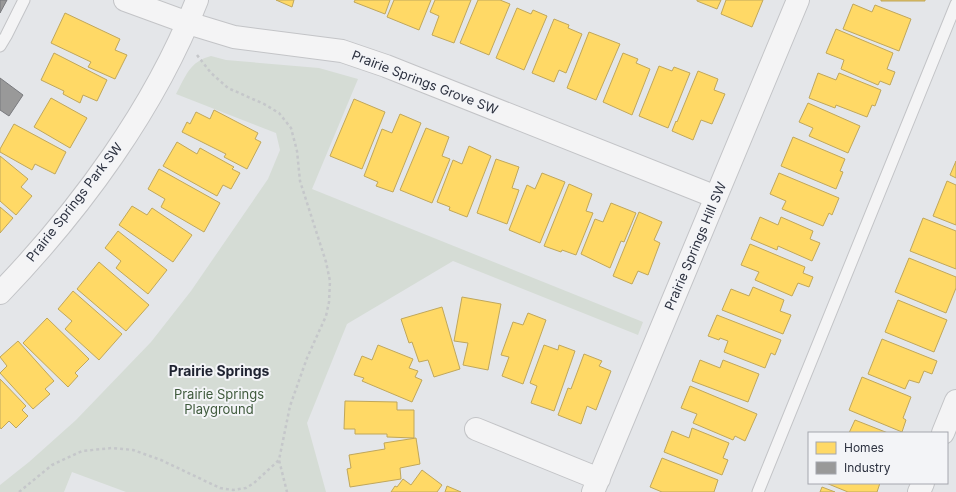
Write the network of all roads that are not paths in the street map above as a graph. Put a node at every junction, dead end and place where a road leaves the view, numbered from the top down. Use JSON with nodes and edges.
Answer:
{"nodes":[{"id":1,"x":24,"y":0,"type":"edge"},
{"id":2,"x":125,"y":0,"type":"edge"},
{"id":3,"x":197,"y":0,"type":"edge"},
{"id":4,"x":798,"y":0,"type":"edge"},
{"id":5,"x":956,"y":4,"type":"edge"},
{"id":6,"x":185,"y":29,"type":"junction"},
{"id":7,"x":0,"y":46,"type":"edge"},
{"id":8,"x":716,"y":197,"type":"junction"},
{"id":9,"x":0,"y":293,"type":"edge"},
{"id":10,"x":956,"y":401,"type":"edge"},
{"id":11,"x":476,"y":429,"type":"dead end"},
{"id":12,"x":943,"y":432,"type":"edge"},
{"id":13,"x":596,"y":486,"type":"edge"},
{"id":14,"x":758,"y":492,"type":"edge"}],
"edges":[{"from":1,"to":7,"type":"lane"},
{"from":2,"to":6,"type":"street","name":"Prairie Springs Grove SW"},
{"from":3,"to":6,"type":"street"},
{"from":4,"to":8,"type":"street","name":"Prairie Springs Hill SW"},
{"from":5,"to":14,"type":"lane"},
{"from":6,"to":8,"type":"street","name":"Prairie Springs Grove SW"},
{"from":6,"to":9,"type":"street","name":"Prairie Springs Park SW"},
{"from":8,"to":13,"type":"street","name":"Prairie Springs Hill SW"},
{"from":10,"to":12,"type":"street"},
{"from":11,"to":13,"type":"street"}]}
